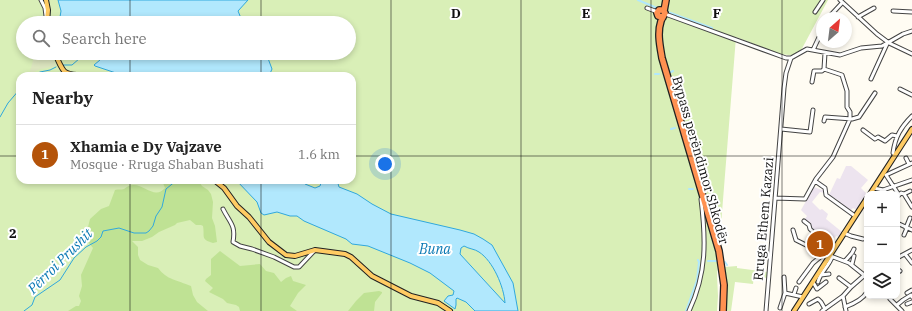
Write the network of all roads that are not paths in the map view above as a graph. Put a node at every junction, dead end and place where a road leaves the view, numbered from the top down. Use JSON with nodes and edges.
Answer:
{"nodes":[{"id":1,"x":41,"y":0,"type":"edge"},
{"id":2,"x":46,"y":0,"type":"edge"},
{"id":3,"x":665,"y":0,"type":"edge"},
{"id":4,"x":823,"y":0,"type":"edge"},
{"id":5,"x":841,"y":1,"type":"edge"},
{"id":6,"x":647,"y":8,"type":"dead end"},
{"id":7,"x":874,"y":8,"type":"dead end"},
{"id":8,"x":893,"y":11,"type":"dead end"},
{"id":9,"x":816,"y":12,"type":"dead end"},
{"id":10,"x":833,"y":12,"type":"edge"},
{"id":11,"x":912,"y":12,"type":"edge"},
{"id":12,"x":661,"y":13,"type":"junction"},
{"id":13,"x":45,"y":16,"type":"edge"},
{"id":14,"x":47,"y":16,"type":"edge"},
{"id":15,"x":858,"y":17,"type":"junction"},
{"id":16,"x":912,"y":31,"type":"edge"},
{"id":17,"x":888,"y":43,"type":"junction"},
{"id":18,"x":816,"y":44,"type":"edge"},
{"id":19,"x":813,"y":50,"type":"junction"},
{"id":20,"x":825,"y":53,"type":"junction"},
{"id":21,"x":912,"y":54,"type":"edge"},
{"id":22,"x":791,"y":58,"type":"junction"},
{"id":23,"x":58,"y":60,"type":"edge"},
{"id":24,"x":824,"y":69,"type":"junction"},
{"id":25,"x":65,"y":72,"type":"edge"},
{"id":26,"x":871,"y":79,"type":"dead end"},
{"id":27,"x":812,"y":82,"type":"dead end"},
{"id":28,"x":900,"y":89,"type":"dead end"},
{"id":29,"x":875,"y":93,"type":"dead end"},
{"id":30,"x":912,"y":95,"type":"edge"},
{"id":31,"x":813,"y":110,"type":"dead end"},
{"id":32,"x":912,"y":116,"type":"edge"},
{"id":33,"x":850,"y":119,"type":"junction"},
{"id":34,"x":824,"y":121,"type":"dead end"},
{"id":35,"x":781,"y":129,"type":"junction"},
{"id":36,"x":912,"y":129,"type":"edge"},
{"id":37,"x":863,"y":130,"type":"dead end"},
{"id":38,"x":897,"y":136,"type":"junction"},
{"id":39,"x":895,"y":155,"type":"junction"},
{"id":40,"x":906,"y":158,"type":"dead end"},
{"id":41,"x":911,"y":164,"type":"edge"},
{"id":42,"x":884,"y":174,"type":"junction"},
{"id":43,"x":912,"y":180,"type":"edge"},
{"id":44,"x":816,"y":181,"type":"junction"},
{"id":45,"x":219,"y":184,"type":"edge"},
{"id":46,"x":893,"y":186,"type":"junction"},
{"id":47,"x":874,"y":188,"type":"junction"},
{"id":48,"x":883,"y":190,"type":"joint"},
{"id":49,"x":872,"y":191,"type":"edge"},
{"id":50,"x":896,"y":191,"type":"edge"},
{"id":51,"x":910,"y":191,"type":"dead end"},
{"id":52,"x":900,"y":194,"type":"edge"},
{"id":53,"x":904,"y":194,"type":"junction"},
{"id":54,"x":775,"y":198,"type":"junction"},
{"id":55,"x":701,"y":199,"type":"junction"},
{"id":56,"x":864,"y":202,"type":"edge"},
{"id":57,"x":912,"y":207,"type":"edge"},
{"id":58,"x":223,"y":209,"type":"dead end"},
{"id":59,"x":855,"y":216,"type":"junction"},
{"id":60,"x":910,"y":218,"type":"dead end"},
{"id":61,"x":804,"y":221,"type":"dead end"},
{"id":62,"x":900,"y":225,"type":"edge"},
{"id":63,"x":906,"y":228,"type":"junction"},
{"id":64,"x":793,"y":230,"type":"dead end"},
{"id":65,"x":912,"y":230,"type":"edge"},
{"id":66,"x":844,"y":233,"type":"junction"},
{"id":67,"x":904,"y":235,"type":"dead end"},
{"id":68,"x":818,"y":237,"type":"junction"},
{"id":69,"x":864,"y":239,"type":"dead end"},
{"id":70,"x":854,"y":249,"type":"dead end"},
{"id":71,"x":315,"y":250,"type":"junction"},
{"id":72,"x":912,"y":250,"type":"edge"},
{"id":73,"x":825,"y":253,"type":"junction"},
{"id":74,"x":905,"y":254,"type":"junction"},
{"id":75,"x":854,"y":256,"type":"dead end"},
{"id":76,"x":900,"y":256,"type":"edge"},
{"id":77,"x":830,"y":257,"type":"junction"},
{"id":78,"x":845,"y":261,"type":"junction"},
{"id":79,"x":912,"y":263,"type":"edge"},
{"id":80,"x":852,"y":264,"type":"junction"},
{"id":81,"x":864,"y":273,"type":"edge"},
{"id":82,"x":829,"y":274,"type":"dead end"},
{"id":83,"x":820,"y":275,"type":"junction"},
{"id":84,"x":864,"y":275,"type":"edge"},
{"id":85,"x":784,"y":277,"type":"dead end"},
{"id":86,"x":838,"y":278,"type":"dead end"},
{"id":87,"x":799,"y":282,"type":"dead end"},
{"id":88,"x":813,"y":282,"type":"junction"},
{"id":89,"x":818,"y":282,"type":"dead end"},
{"id":90,"x":826,"y":282,"type":"dead end"},
{"id":91,"x":851,"y":287,"type":"junction"},
{"id":92,"x":796,"y":288,"type":"dead end"},
{"id":93,"x":912,"y":290,"type":"edge"},
{"id":94,"x":907,"y":292,"type":"dead end"},
{"id":95,"x":785,"y":293,"type":"junction"},
{"id":96,"x":794,"y":294,"type":"junction"},
{"id":97,"x":843,"y":296,"type":"junction"},
{"id":98,"x":803,"y":297,"type":"junction"},
{"id":99,"x":864,"y":297,"type":"edge"},
{"id":100,"x":912,"y":297,"type":"edge"},
{"id":101,"x":890,"y":299,"type":"dead end"},
{"id":102,"x":912,"y":302,"type":"edge"},
{"id":103,"x":809,"y":304,"type":"dead end"},
{"id":104,"x":907,"y":304,"type":"dead end"},
{"id":105,"x":897,"y":305,"type":"junction"},
{"id":106,"x":845,"y":307,"type":"junction"},
{"id":107,"x":780,"y":308,"type":"dead end"},
{"id":108,"x":824,"y":310,"type":"edge"},
{"id":109,"x":901,"y":310,"type":"edge"},
{"id":110,"x":450,"y":311,"type":"edge"},
{"id":111,"x":689,"y":311,"type":"edge"},
{"id":112,"x":721,"y":311,"type":"edge"},
{"id":113,"x":766,"y":311,"type":"edge"},
{"id":114,"x":794,"y":311,"type":"edge"},
{"id":115,"x":846,"y":311,"type":"edge"},
{"id":116,"x":896,"y":311,"type":"edge"}],
"edges":[{"from":1,"to":13,"type":"street"},
{"from":2,"to":14,"type":"main road"},
{"from":3,"to":12,"type":"highway","name":"Bypass perëndimor Shkodër"},
{"from":4,"to":9,"type":"street"},
{"from":5,"to":10,"type":"street"},
{"from":5,"to":15,"type":"street"},
{"from":6,"to":12,"type":"street"},
{"from":7,"to":15,"type":"street"},
{"from":8,"to":11,"type":"street"},
{"from":12,"to":22,"type":"street"},
{"from":12,"to":55,"type":"highway","name":"Bypass perëndimor Shkodër"},
{"from":12,"to":112,"type":"highway","name":"Bypass perëndimor Shkodër"},
{"from":15,"to":17,"type":"street"},
{"from":16,"to":17,"type":"street"},
{"from":17,"to":20,"type":"street"},
{"from":17,"to":21,"type":"street"},
{"from":17,"to":26,"type":"street"},
{"from":18,"to":19,"type":"street"},
{"from":19,"to":20,"type":"street"},
{"from":19,"to":22,"type":"street"},
{"from":20,"to":24,"type":"street"},
{"from":22,"to":35,"type":"street","name":"Rruga Ethem Kazazi"},
{"from":23,"to":25,"type":"main road"},
{"from":24,"to":27,"type":"street"},
{"from":24,"to":33,"type":"street"},
{"from":28,"to":30,"type":"street"},
{"from":29,"to":33,"type":"street"},
{"from":31,"to":35,"type":"street"},
{"from":32,"to":38,"type":"street"},
{"from":33,"to":34,"type":"street"},
{"from":33,"to":44,"type":"street"},
{"from":35,"to":54,"type":"street","name":"Rruga Ethem Kazazi"},
{"from":36,"to":39,"type":"main road"},
{"from":37,"to":38,"type":"street"},
{"from":38,"to":39,"type":"street"},
{"from":39,"to":42,"type":"main road"},
{"from":40,"to":41,"type":"street"},
{"from":41,"to":42,"type":"street"},
{"from":42,"to":46,"type":"street"},
{"from":42,"to":47,"type":"main road"},
{"from":43,"to":46,"type":"street"},
{"from":44,"to":54,"type":"street"},
{"from":44,"to":59,"type":"street"},
{"from":45,"to":71,"type":"main road"},
{"from":46,"to":48,"type":"street"},
{"from":46,"to":50,"type":"street"},
{"from":47,"to":48,"type":"street"},
{"from":47,"to":49,"type":"main road"},
{"from":51,"to":53,"type":"street"},
{"from":52,"to":53,"type":"street"},
{"from":53,"to":57,"type":"street"},
{"from":54,"to":113,"type":"street","name":"Rruga Ethem Kazazi"},
{"from":55,"to":111,"type":"street"},
{"from":55,"to":112,"type":"highway","name":"Bypass perëndimor Shkodër"},
{"from":56,"to":59,"type":"main road"},
{"from":58,"to":71,"type":"street"},
{"from":59,"to":66,"type":"main road"},
{"from":60,"to":63,"type":"street"},
{"from":61,"to":68,"type":"street"},
{"from":62,"to":63,"type":"street"},
{"from":63,"to":65,"type":"street"},
{"from":63,"to":67,"type":"street"},
{"from":64,"to":68,"type":"street"},
{"from":66,"to":69,"type":"street"},
{"from":66,"to":77,"type":"main road"},
{"from":68,"to":73,"type":"street"},
{"from":70,"to":78,"type":"street"},
{"from":71,"to":110,"type":"main road"},
{"from":72,"to":74,"type":"street"},
{"from":73,"to":77,"type":"street"},
{"from":73,"to":87,"type":"street"},
{"from":74,"to":76,"type":"street"},
{"from":74,"to":79,"type":"street"},
{"from":75,"to":80,"type":"street"},
{"from":77,"to":78,"type":"street"},
{"from":77,"to":83,"type":"main road"},
{"from":78,"to":80,"type":"street"},
{"from":80,"to":81,"type":"street"},
{"from":82,"to":83,"type":"street"},
{"from":83,"to":88,"type":"main road"},
{"from":83,"to":89,"type":"street"},
{"from":84,"to":91,"type":"street"},
{"from":85,"to":95,"type":"street"},
{"from":86,"to":91,"type":"street"},
{"from":88,"to":90,"type":"street"},
{"from":88,"to":98,"type":"main road"},
{"from":91,"to":97,"type":"street"},
{"from":92,"to":96,"type":"street"},
{"from":93,"to":94,"type":"street"},
{"from":95,"to":96,"type":"street"},
{"from":95,"to":107,"type":"street"},
{"from":96,"to":98,"type":"street"},
{"from":97,"to":106,"type":"street"},
{"from":97,"to":108,"type":"street"},
{"from":98,"to":114,"type":"main road"},
{"from":99,"to":106,"type":"street"},
{"from":100,"to":105,"type":"street"},
{"from":101,"to":105,"type":"street"},
{"from":102,"to":104,"type":"street"},
{"from":103,"to":108,"type":"street"},
{"from":105,"to":109,"type":"street"},
{"from":106,"to":115,"type":"street"},
{"from":109,"to":116,"type":"street"}]}
